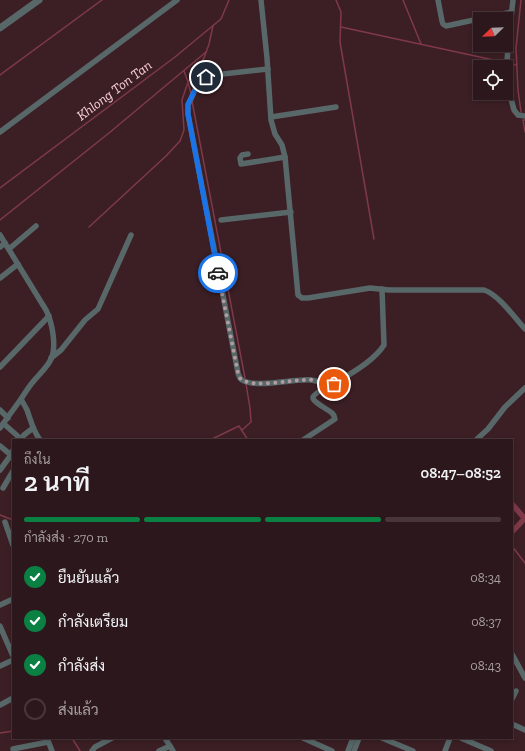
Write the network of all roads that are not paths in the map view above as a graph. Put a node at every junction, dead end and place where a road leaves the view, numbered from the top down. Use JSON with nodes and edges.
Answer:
{"nodes":[{"id":1,"x":39,"y":0,"type":"edge"},
{"id":2,"x":177,"y":0,"type":"edge"},
{"id":3,"x":261,"y":0,"type":"edge"},
{"id":4,"x":438,"y":0,"type":"edge"},
{"id":5,"x":513,"y":0,"type":"edge"},
{"id":6,"x":512,"y":12,"type":"edge"},
{"id":7,"x":473,"y":20,"type":"edge"},
{"id":8,"x":0,"y":28,"type":"edge"},
{"id":9,"x":508,"y":52,"type":"edge"},
{"id":10,"x":268,"y":69,"type":"junction"},
{"id":11,"x":336,"y":107,"type":"dead end"},
{"id":12,"x":271,"y":116,"type":"junction"},
{"id":13,"x":525,"y":116,"type":"edge"},
{"id":14,"x":0,"y":132,"type":"edge"},
{"id":15,"x":248,"y":154,"type":"dead end"},
{"id":16,"x":285,"y":157,"type":"junction"},
{"id":17,"x":291,"y":212,"type":"junction"},
{"id":18,"x":221,"y":220,"type":"dead end"},
{"id":19,"x":36,"y":226,"type":"dead end"},
{"id":20,"x":0,"y":235,"type":"edge"},
{"id":21,"x":131,"y":236,"type":"dead end"},
{"id":22,"x":5,"y":243,"type":"junction"},
{"id":23,"x":0,"y":247,"type":"edge"},
{"id":24,"x":9,"y":250,"type":"junction"},
{"id":25,"x":18,"y":264,"type":"junction"},
{"id":26,"x":0,"y":278,"type":"edge"},
{"id":27,"x":382,"y":289,"type":"junction"},
{"id":28,"x":49,"y":316,"type":"junction"},
{"id":29,"x":525,"y":329,"type":"edge"},
{"id":30,"x":51,"y":358,"type":"junction"},
{"id":31,"x":0,"y":367,"type":"edge"},
{"id":32,"x":329,"y":385,"type":"junction"},
{"id":33,"x":525,"y":388,"type":"edge"},
{"id":34,"x":21,"y":399,"type":"junction"},
{"id":35,"x":0,"y":410,"type":"edge"},
{"id":36,"x":8,"y":418,"type":"junction"},
{"id":37,"x":2,"y":426,"type":"edge"},
{"id":38,"x":33,"y":428,"type":"junction"},
{"id":39,"x":37,"y":438,"type":"edge"},
{"id":40,"x":20,"y":439,"type":"edge"},
{"id":41,"x":22,"y":439,"type":"edge"},
{"id":42,"x":304,"y":439,"type":"edge"},
{"id":43,"x":477,"y":439,"type":"edge"},
{"id":44,"x":0,"y":446,"type":"edge"},
{"id":45,"x":12,"y":452,"type":"edge"},
{"id":46,"x":0,"y":470,"type":"edge"},
{"id":47,"x":12,"y":473,"type":"edge"},
{"id":48,"x":3,"y":488,"type":"dead end"},
{"id":49,"x":5,"y":522,"type":"dead end"},
{"id":50,"x":12,"y":542,"type":"edge"},
{"id":51,"x":12,"y":599,"type":"edge"},
{"id":52,"x":0,"y":604,"type":"edge"},
{"id":53,"x":0,"y":628,"type":"edge"},
{"id":54,"x":11,"y":645,"type":"edge"},
{"id":55,"x":513,"y":656,"type":"edge"},
{"id":56,"x":12,"y":660,"type":"edge"},
{"id":57,"x":0,"y":666,"type":"edge"},
{"id":58,"x":525,"y":678,"type":"edge"},
{"id":59,"x":516,"y":691,"type":"dead end"},
{"id":60,"x":513,"y":697,"type":"edge"},
{"id":61,"x":12,"y":699,"type":"edge"},
{"id":62,"x":0,"y":705,"type":"edge"},
{"id":63,"x":513,"y":724,"type":"edge"},
{"id":64,"x":525,"y":730,"type":"edge"},
{"id":65,"x":110,"y":739,"type":"edge"},
{"id":66,"x":166,"y":739,"type":"edge"},
{"id":67,"x":305,"y":739,"type":"edge"},
{"id":68,"x":353,"y":739,"type":"edge"},
{"id":69,"x":360,"y":739,"type":"edge"},
{"id":70,"x":384,"y":739,"type":"edge"},
{"id":71,"x":450,"y":739,"type":"edge"},
{"id":72,"x":463,"y":739,"type":"edge"},
{"id":73,"x":48,"y":740,"type":"edge"},
{"id":74,"x":172,"y":748,"type":"edge"},
{"id":75,"x":13,"y":749,"type":"dead end"},
{"id":76,"x":52,"y":751,"type":"edge"},
{"id":77,"x":92,"y":751,"type":"edge"},
{"id":78,"x":159,"y":751,"type":"edge"},
{"id":79,"x":332,"y":751,"type":"edge"},
{"id":80,"x":348,"y":751,"type":"edge"},
{"id":81,"x":354,"y":751,"type":"edge"},
{"id":82,"x":413,"y":751,"type":"edge"},
{"id":83,"x":444,"y":751,"type":"edge"},
{"id":84,"x":491,"y":751,"type":"edge"}],
"edges":[{"from":1,"to":8,"type":"street"},
{"from":2,"to":14,"type":"street"},
{"from":3,"to":10,"type":"street"},
{"from":4,"to":7,"type":"street"},
{"from":5,"to":6,"type":"street"},
{"from":9,"to":13,"type":"street"},
{"from":10,"to":12,"type":"street"},
{"from":10,"to":32,"type":"street"},
{"from":11,"to":12,"type":"street"},
{"from":12,"to":16,"type":"street"},
{"from":15,"to":16,"type":"street"},
{"from":16,"to":17,"type":"street"},
{"from":17,"to":18,"type":"street"},
{"from":17,"to":27,"type":"street"},
{"from":19,"to":24,"type":"street"},
{"from":20,"to":22,"type":"street"},
{"from":21,"to":30,"type":"street"},
{"from":22,"to":23,"type":"street"},
{"from":22,"to":24,"type":"street"},
{"from":24,"to":25,"type":"street"},
{"from":25,"to":26,"type":"street"},
{"from":25,"to":28,"type":"street"},
{"from":27,"to":29,"type":"street"},
{"from":27,"to":32,"type":"street"},
{"from":28,"to":30,"type":"street"},
{"from":28,"to":31,"type":"street"},
{"from":30,"to":34,"type":"street"},
{"from":32,"to":42,"type":"street"},
{"from":33,"to":43,"type":"street"},
{"from":34,"to":36,"type":"street"},
{"from":34,"to":38,"type":"street"},
{"from":35,"to":36,"type":"street"},
{"from":36,"to":37,"type":"street"},
{"from":37,"to":40,"type":"street"},
{"from":38,"to":39,"type":"street"},
{"from":38,"to":41,"type":"street"},
{"from":44,"to":45,"type":"street"},
{"from":45,"to":46,"type":"street"},
{"from":47,"to":48,"type":"street"},
{"from":49,"to":50,"type":"street"},
{"from":51,"to":52,"type":"street"},
{"from":53,"to":54,"type":"street"},
{"from":55,"to":58,"type":"street"},
{"from":56,"to":57,"type":"street"},
{"from":59,"to":60,"type":"street"},
{"from":61,"to":62,"type":"street"},
{"from":63,"to":64,"type":"street"},
{"from":65,"to":77,"type":"street"},
{"from":66,"to":74,"type":"street"},
{"from":67,"to":79,"type":"street"},
{"from":68,"to":80,"type":"street"},
{"from":69,"to":81,"type":"street"},
{"from":70,"to":82,"type":"street"},
{"from":71,"to":83,"type":"street"},
{"from":72,"to":84,"type":"street"},
{"from":73,"to":75,"type":"street"},
{"from":73,"to":76,"type":"street"},
{"from":74,"to":78,"type":"street"}]}
